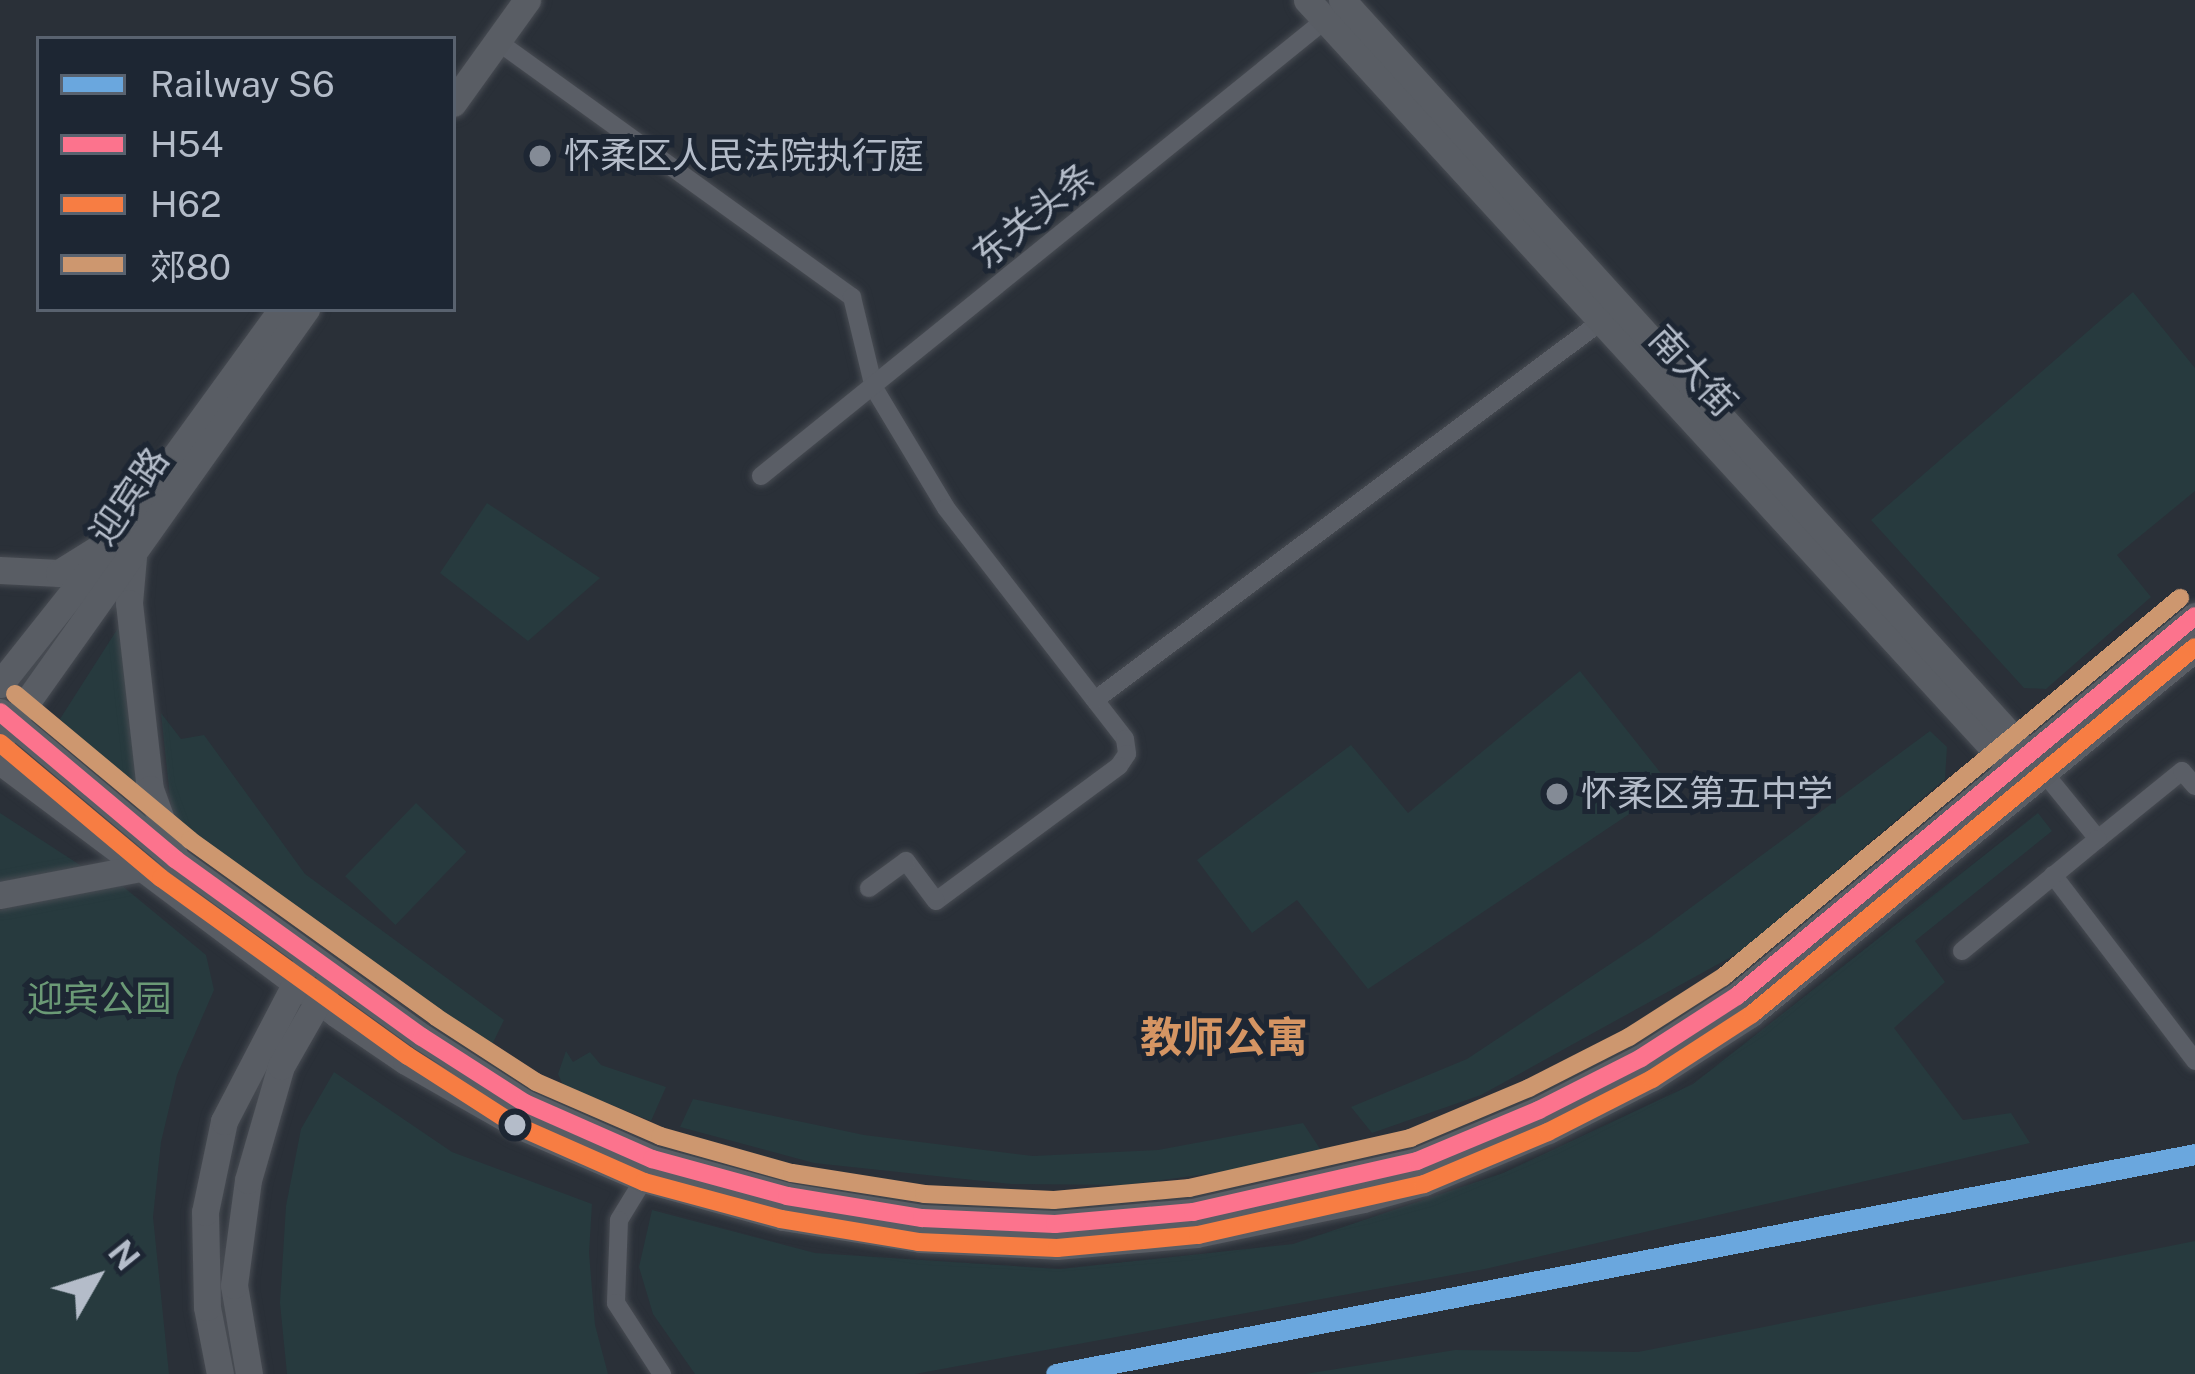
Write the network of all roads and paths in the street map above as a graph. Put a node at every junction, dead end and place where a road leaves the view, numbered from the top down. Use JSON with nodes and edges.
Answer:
{"nodes":[{"id":1,"x":506,"y":0,"type":"edge"},
{"id":2,"x":527,"y":0,"type":"edge"},
{"id":3,"x":1333,"y":4,"type":"edge"},
{"id":4,"x":497,"y":41,"type":"junction"},
{"id":5,"x":456,"y":69,"type":"edge"},
{"id":6,"x":456,"y":99,"type":"edge"},
{"id":7,"x":280,"y":312,"type":"edge"},
{"id":8,"x":304,"y":312,"type":"edge"},
{"id":9,"x":1599,"y":322,"type":"junction"},
{"id":10,"x":874,"y":388,"type":"junction"},
{"id":11,"x":761,"y":476,"type":"dead end"},
{"id":12,"x":124,"y":546,"type":"junction"},
{"id":13,"x":0,"y":570,"type":"edge"},
{"id":14,"x":2195,"y":616,"type":"edge"},
{"id":15,"x":2195,"y":648,"type":"edge"},
{"id":16,"x":0,"y":683,"type":"edge"},
{"id":17,"x":1096,"y":700,"type":"junction"},
{"id":18,"x":4,"y":726,"type":"edge"},
{"id":19,"x":0,"y":761,"type":"edge"},
{"id":20,"x":2029,"y":772,"type":"junction"},
{"id":21,"x":2189,"y":778,"type":"edge"},
{"id":22,"x":2098,"y":839,"type":"junction"},
{"id":23,"x":175,"y":859,"type":"junction"},
{"id":24,"x":140,"y":868,"type":"junction"},
{"id":25,"x":2053,"y":875,"type":"junction"},
{"id":26,"x":869,"y":888,"type":"dead end"},
{"id":27,"x":0,"y":896,"type":"edge"},
{"id":28,"x":1962,"y":951,"type":"dead end"},
{"id":29,"x":314,"y":954,"type":"junction"},
{"id":30,"x":337,"y":972,"type":"junction"},
{"id":31,"x":296,"y":978,"type":"junction"},
{"id":32,"x":318,"y":1000,"type":"junction"},
{"id":33,"x":2195,"y":1061,"type":"edge"},
{"id":34,"x":644,"y":1179,"type":"junction"},
{"id":35,"x":220,"y":1374,"type":"edge"},
{"id":36,"x":249,"y":1374,"type":"edge"},
{"id":37,"x":662,"y":1374,"type":"edge"}],
"edges":[{"from":1,"to":5,"type":"main road"},
{"from":2,"to":4,"type":"main road"},
{"from":3,"to":9,"type":"main road","name":"南大街"},
{"from":3,"to":10,"type":"street","name":"东关头条"},
{"from":3,"to":20,"type":"main road","name":"南大街"},
{"from":4,"to":6,"type":"main road"},
{"from":4,"to":10,"type":"street"},
{"from":7,"to":12,"type":"main road","name":"迎宾路"},
{"from":8,"to":12,"type":"main road","name":"迎宾路"},
{"from":9,"to":17,"type":"street"},
{"from":9,"to":20,"type":"main road","name":"南大街"},
{"from":10,"to":11,"type":"street","name":"东关头条"},
{"from":10,"to":17,"type":"street"},
{"from":12,"to":13,"type":"main road"},
{"from":12,"to":16,"type":"main road","name":"迎宾路"},
{"from":12,"to":18,"type":"main road","name":"迎宾路"},
{"from":12,"to":23,"type":"main road"},
{"from":14,"to":20,"type":"main road"},
{"from":15,"to":20,"type":"main road"},
{"from":17,"to":26,"type":"street"},
{"from":18,"to":23,"type":"main road"},
{"from":19,"to":24,"type":"main road"},
{"from":20,"to":22,"type":"street"},
{"from":20,"to":30,"type":"main road"},
{"from":20,"to":34,"type":"main road"},
{"from":21,"to":22,"type":"street"},
{"from":22,"to":25,"type":"street"},
{"from":23,"to":29,"type":"main road"},
{"from":24,"to":27,"type":"main road"},
{"from":24,"to":31,"type":"main road"},
{"from":25,"to":28,"type":"street"},
{"from":25,"to":33,"type":"street"},
{"from":29,"to":30,"type":"main road"},
{"from":29,"to":31,"type":"main road"},
{"from":30,"to":32,"type":"main road"},
{"from":31,"to":32,"type":"main road"},
{"from":31,"to":35,"type":"main road"},
{"from":32,"to":34,"type":"main road"},
{"from":32,"to":36,"type":"main road"},
{"from":34,"to":37,"type":"street"}]}
